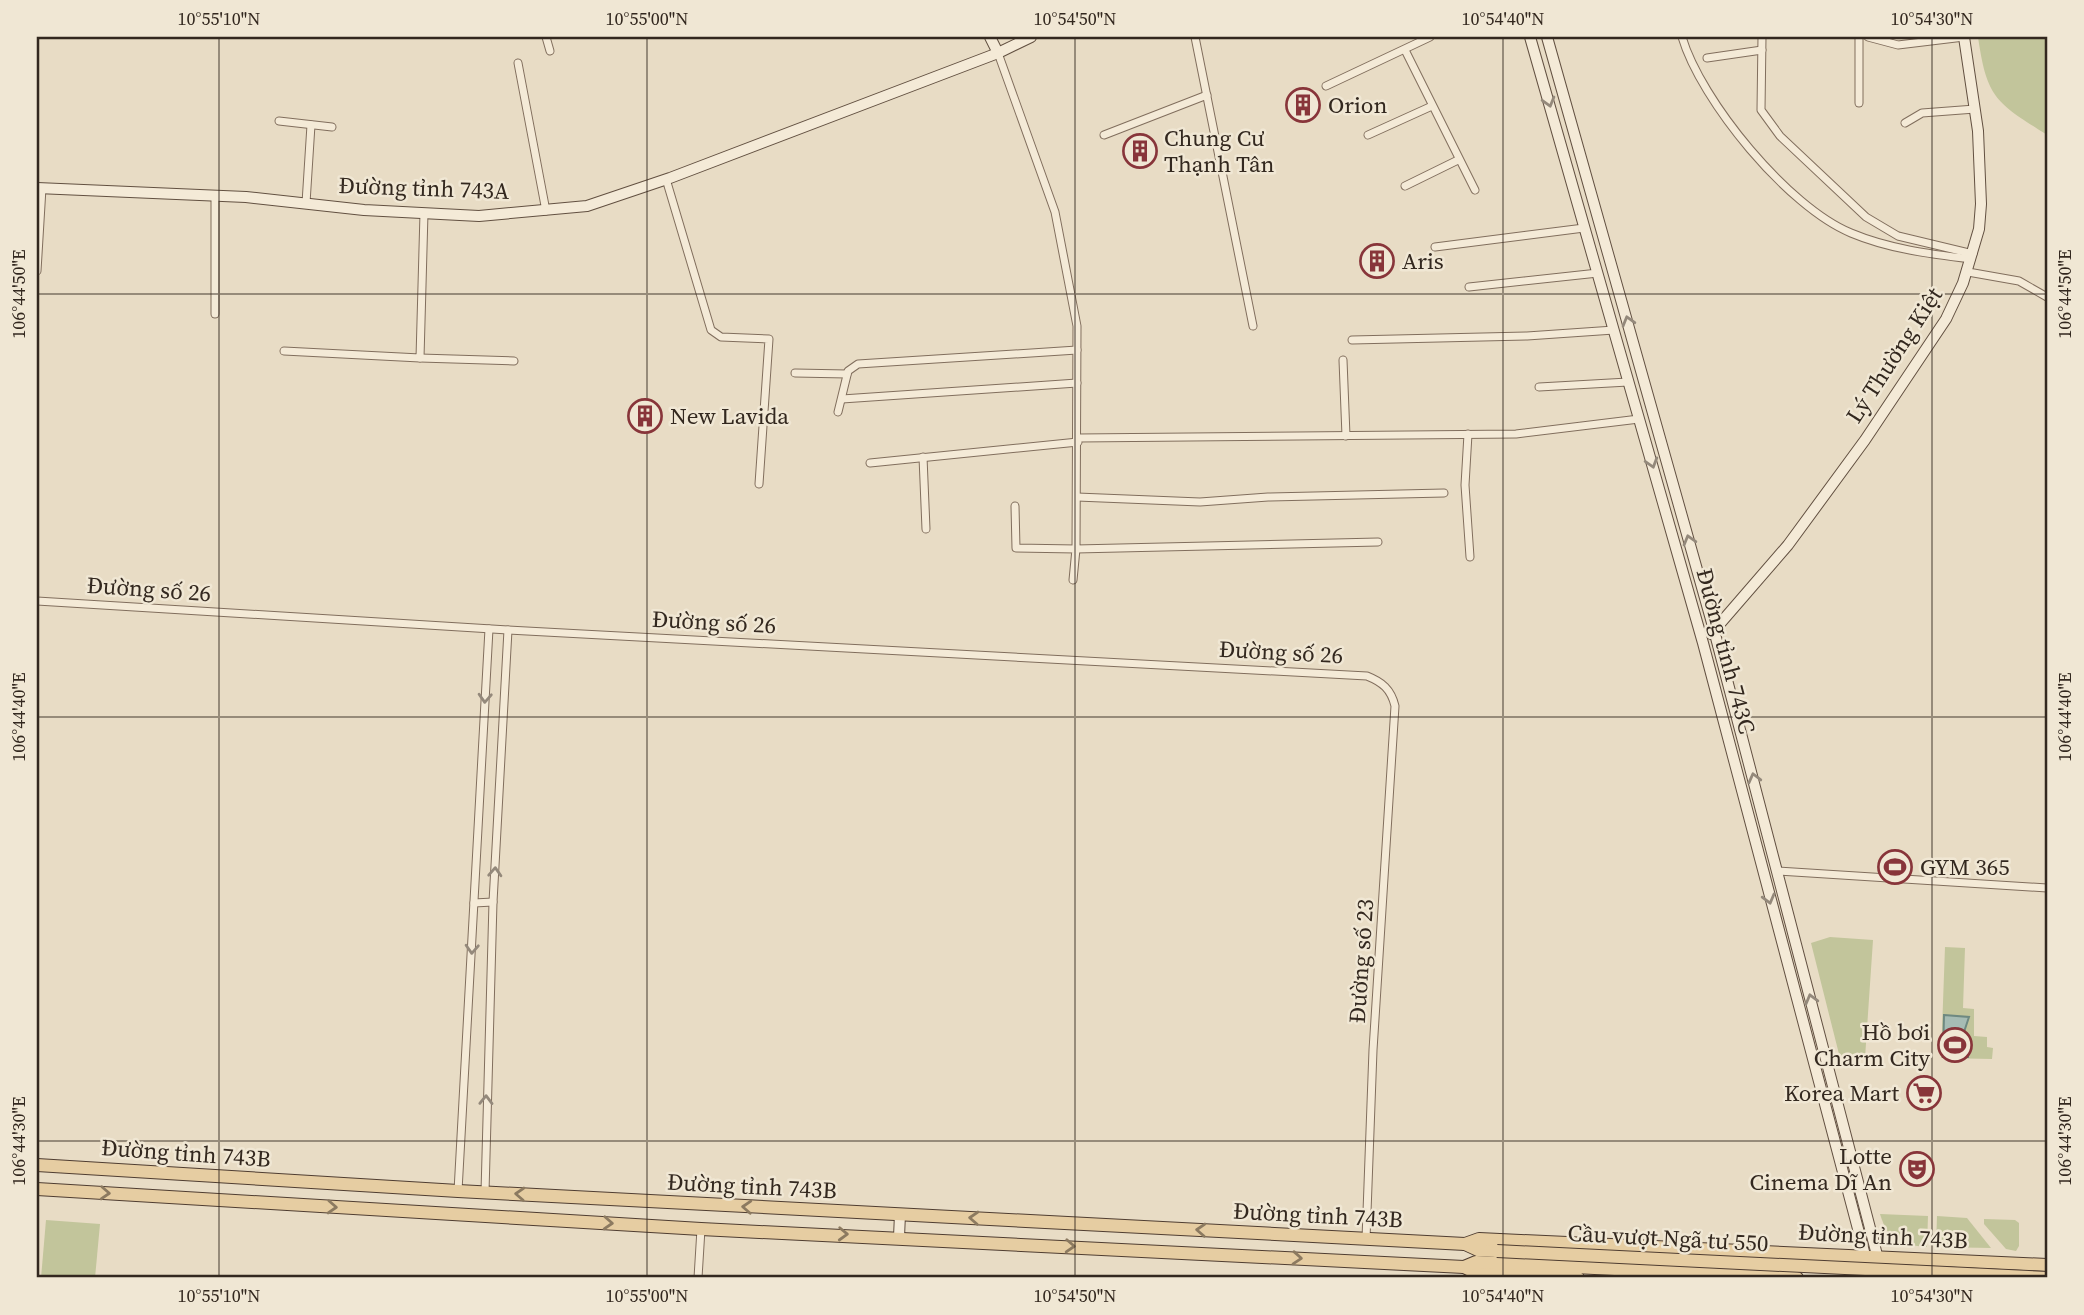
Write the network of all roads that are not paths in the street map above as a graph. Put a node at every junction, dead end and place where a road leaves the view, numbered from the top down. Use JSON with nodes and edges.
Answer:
{"nodes":[{"id":1,"x":546,"y":37,"type":"edge"},
{"id":2,"x":990,"y":37,"type":"edge"},
{"id":3,"x":1031,"y":37,"type":"edge"},
{"id":4,"x":1195,"y":37,"type":"edge"},
{"id":5,"x":1430,"y":37,"type":"edge"},
{"id":6,"x":1530,"y":37,"type":"edge"},
{"id":7,"x":1547,"y":37,"type":"edge"},
{"id":8,"x":1682,"y":37,"type":"edge"},
{"id":9,"x":1762,"y":37,"type":"edge"},
{"id":10,"x":1859,"y":37,"type":"edge"},
{"id":11,"x":1868,"y":37,"type":"edge"},
{"id":12,"x":1964,"y":37,"type":"edge"},
{"id":13,"x":1405,"y":50,"type":"junction"},
{"id":14,"x":1762,"y":50,"type":"junction"},
{"id":15,"x":550,"y":51,"type":"dead end"},
{"id":16,"x":998,"y":53,"type":"junction"},
{"id":17,"x":1707,"y":58,"type":"dead end"},
{"id":18,"x":518,"y":64,"type":"dead end"},
{"id":19,"x":1326,"y":86,"type":"dead end"},
{"id":20,"x":1207,"y":95,"type":"junction"},
{"id":21,"x":1859,"y":103,"type":"dead end"},
{"id":22,"x":1432,"y":106,"type":"junction"},
{"id":23,"x":1975,"y":108,"type":"junction"},
{"id":24,"x":279,"y":121,"type":"dead end"},
{"id":25,"x":1905,"y":123,"type":"dead end"},
{"id":26,"x":312,"y":125,"type":"junction"},
{"id":27,"x":332,"y":127,"type":"dead end"},
{"id":28,"x":1104,"y":135,"type":"dead end"},
{"id":29,"x":1368,"y":135,"type":"dead end"},
{"id":30,"x":1458,"y":160,"type":"junction"},
{"id":31,"x":666,"y":179,"type":"junction"},
{"id":32,"x":1405,"y":186,"type":"dead end"},
{"id":33,"x":39,"y":188,"type":"edge"},
{"id":34,"x":1475,"y":191,"type":"dead end"},
{"id":35,"x":215,"y":196,"type":"junction"},
{"id":36,"x":306,"y":204,"type":"junction"},
{"id":37,"x":546,"y":211,"type":"junction"},
{"id":38,"x":424,"y":213,"type":"junction"},
{"id":39,"x":1584,"y":228,"type":"junction"},
{"id":40,"x":1435,"y":247,"type":"dead end"},
{"id":41,"x":1972,"y":257,"type":"junction"},
{"id":42,"x":37,"y":271,"type":"edge"},
{"id":43,"x":1968,"y":272,"type":"junction"},
{"id":44,"x":1598,"y":273,"type":"junction"},
{"id":45,"x":1469,"y":287,"type":"dead end"},
{"id":46,"x":2047,"y":297,"type":"edge"},
{"id":47,"x":215,"y":314,"type":"dead end"},
{"id":48,"x":1253,"y":326,"type":"dead end"},
{"id":49,"x":1614,"y":330,"type":"junction"},
{"id":50,"x":1352,"y":340,"type":"dead end"},
{"id":51,"x":1077,"y":350,"type":"junction"},
{"id":52,"x":284,"y":351,"type":"dead end"},
{"id":53,"x":420,"y":358,"type":"junction"},
{"id":54,"x":1343,"y":360,"type":"dead end"},
{"id":55,"x":514,"y":361,"type":"dead end"},
{"id":56,"x":795,"y":373,"type":"dead end"},
{"id":57,"x":847,"y":374,"type":"junction"},
{"id":58,"x":1628,"y":382,"type":"junction"},
{"id":59,"x":1077,"y":383,"type":"junction"},
{"id":60,"x":1539,"y":387,"type":"dead end"},
{"id":61,"x":842,"y":399,"type":"junction"},
{"id":62,"x":838,"y":412,"type":"dead end"},
{"id":63,"x":1639,"y":419,"type":"junction"},
{"id":64,"x":1468,"y":434,"type":"junction"},
{"id":65,"x":1346,"y":436,"type":"junction"},
{"id":66,"x":1078,"y":440,"type":"junction"},
{"id":67,"x":923,"y":457,"type":"junction"},
{"id":68,"x":870,"y":463,"type":"dead end"},
{"id":69,"x":759,"y":484,"type":"dead end"},
{"id":70,"x":1444,"y":493,"type":"dead end"},
{"id":71,"x":1077,"y":497,"type":"junction"},
{"id":72,"x":1015,"y":506,"type":"dead end"},
{"id":73,"x":926,"y":529,"type":"dead end"},
{"id":74,"x":1378,"y":542,"type":"dead end"},
{"id":75,"x":1076,"y":549,"type":"junction"},
{"id":76,"x":1470,"y":557,"type":"dead end"},
{"id":77,"x":1073,"y":580,"type":"dead end"},
{"id":78,"x":37,"y":601,"type":"edge"},
{"id":79,"x":489,"y":629,"type":"junction"},
{"id":80,"x":1714,"y":629,"type":"junction"},
{"id":81,"x":508,"y":630,"type":"junction"},
{"id":82,"x":1703,"y":643,"type":"junction"},
{"id":83,"x":1387,"y":688,"type":"joint"},
{"id":84,"x":1777,"y":871,"type":"junction"},
{"id":85,"x":1763,"y":875,"type":"junction"},
{"id":86,"x":2047,"y":888,"type":"edge"},
{"id":87,"x":493,"y":902,"type":"junction"},
{"id":88,"x":474,"y":903,"type":"junction"},
{"id":89,"x":1834,"y":1085,"type":"junction"},
{"id":90,"x":1821,"y":1088,"type":"junction"},
{"id":91,"x":37,"y":1165,"type":"edge"},
{"id":92,"x":37,"y":1189,"type":"edge"},
{"id":93,"x":458,"y":1191,"type":"junction"},
{"id":94,"x":485,"y":1192,"type":"junction"},
{"id":95,"x":900,"y":1214,"type":"junction"},
{"id":96,"x":701,"y":1229,"type":"junction"},
{"id":97,"x":899,"y":1237,"type":"junction"},
{"id":98,"x":1366,"y":1239,"type":"junction"},
{"id":99,"x":1465,"y":1244,"type":"junction"},
{"id":100,"x":1496,"y":1257,"type":"junction"},
{"id":101,"x":1872,"y":1257,"type":"junction"},
{"id":102,"x":2047,"y":1265,"type":"edge"},
{"id":103,"x":1464,"y":1267,"type":"junction"},
{"id":104,"x":698,"y":1278,"type":"edge"},
{"id":105,"x":1578,"y":1278,"type":"edge"},
{"id":106,"x":1797,"y":1278,"type":"edge"},
{"id":107,"x":1871,"y":1278,"type":"edge"},
{"id":108,"x":1883,"y":1278,"type":"edge"},
{"id":109,"x":2047,"y":1278,"type":"edge"}],
"edges":[{"from":1,"to":15,"type":"street"},
{"from":2,"to":16,"type":"main road"},
{"from":3,"to":16,"type":"main road","name":"Đường tỉnh 743A"},
{"from":4,"to":20,"type":"street"},
{"from":5,"to":13,"type":"street"},
{"from":6,"to":39,"type":"main road","name":"Đường tỉnh 743C","one_way":true},
{"from":80,"to":7,"type":"main road","name":"Đường tỉnh 743C","one_way":true},
{"from":8,"to":41,"type":"street"},
{"from":9,"to":14,"type":"street"},
{"from":10,"to":21,"type":"street"},
{"from":11,"to":12,"type":"street"},
{"from":12,"to":23,"type":"main road","name":"Lý Thường Kiệt"},
{"from":13,"to":19,"type":"street"},
{"from":13,"to":22,"type":"street"},
{"from":14,"to":17,"type":"street"},
{"from":14,"to":41,"type":"street"},
{"from":16,"to":31,"type":"main road","name":"Đường tỉnh 743A"},
{"from":16,"to":51,"type":"street"},
{"from":18,"to":37,"type":"street"},
{"from":20,"to":28,"type":"street"},
{"from":20,"to":48,"type":"street"},
{"from":22,"to":29,"type":"street"},
{"from":22,"to":30,"type":"street"},
{"from":23,"to":25,"type":"street"},
{"from":23,"to":41,"type":"main road","name":"Lý Thường Kiệt"},
{"from":24,"to":26,"type":"street"},
{"from":26,"to":27,"type":"street"},
{"from":26,"to":36,"type":"street"},
{"from":30,"to":32,"type":"street"},
{"from":30,"to":34,"type":"street"},
{"from":31,"to":37,"type":"main road","name":"Đường tỉnh 743A"},
{"from":31,"to":69,"type":"street"},
{"from":33,"to":35,"type":"main road","name":"Đường tỉnh 743A"},
{"from":33,"to":42,"type":"street"},
{"from":35,"to":36,"type":"main road","name":"Đường tỉnh 743A"},
{"from":35,"to":47,"type":"street"},
{"from":36,"to":38,"type":"main road","name":"Đường tỉnh 743A"},
{"from":37,"to":38,"type":"main road","name":"Đường tỉnh 743A"},
{"from":38,"to":53,"type":"street"},
{"from":39,"to":40,"type":"street"},
{"from":39,"to":44,"type":"main road","name":"Đường tỉnh 743C"},
{"from":41,"to":43,"type":"main road","name":"Lý Thường Kiệt"},
{"from":43,"to":46,"type":"street"},
{"from":43,"to":80,"type":"main road","name":"Lý Thường Kiệt"},
{"from":44,"to":45,"type":"street"},
{"from":44,"to":49,"type":"main road","name":"Đường tỉnh 743C"},
{"from":49,"to":50,"type":"street"},
{"from":49,"to":58,"type":"main road","name":"Đường tỉnh 743C"},
{"from":51,"to":57,"type":"street"},
{"from":51,"to":59,"type":"street"},
{"from":52,"to":53,"type":"street"},
{"from":53,"to":55,"type":"street"},
{"from":54,"to":65,"type":"street"},
{"from":56,"to":57,"type":"street"},
{"from":57,"to":61,"type":"street"},
{"from":58,"to":60,"type":"street"},
{"from":58,"to":63,"type":"main road","name":"Đường tỉnh 743C"},
{"from":59,"to":61,"type":"street"},
{"from":59,"to":66,"type":"street"},
{"from":61,"to":62,"type":"street"},
{"from":63,"to":64,"type":"street"},
{"from":63,"to":82,"type":"main road","name":"Đường tỉnh 743C","one_way":true},
{"from":64,"to":65,"type":"street"},
{"from":64,"to":76,"type":"street"},
{"from":65,"to":66,"type":"street"},
{"from":66,"to":67,"type":"street"},
{"from":66,"to":71,"type":"street"},
{"from":67,"to":68,"type":"street"},
{"from":67,"to":73,"type":"street"},
{"from":70,"to":71,"type":"street"},
{"from":71,"to":75,"type":"street"},
{"from":72,"to":75,"type":"street"},
{"from":74,"to":75,"type":"street"},
{"from":75,"to":77,"type":"street"},
{"from":78,"to":79,"type":"street","name":"Đường số 26"},
{"from":79,"to":81,"type":"street","name":"Đường số 26"},
{"from":79,"to":88,"type":"street","one_way":true},
{"from":80,"to":82,"type":"main road","name":"Lý Thường Kiệt"},
{"from":84,"to":80,"type":"main road","name":"Đường tỉnh 743C","one_way":true},
{"from":81,"to":83,"type":"street","name":"Đường số 26"},
{"from":87,"to":81,"type":"street","one_way":true},
{"from":82,"to":85,"type":"main road","name":"Đường tỉnh 743C"},
{"from":83,"to":98,"type":"street","name":"Đường số 23"},
{"from":84,"to":85,"type":"main road"},
{"from":84,"to":86,"type":"street"},
{"from":89,"to":84,"type":"main road","name":"Đường tỉnh 743C","one_way":true},
{"from":85,"to":90,"type":"main road","name":"Đường tỉnh 743C","one_way":true},
{"from":87,"to":88,"type":"street"},
{"from":94,"to":87,"type":"street","one_way":true},
{"from":88,"to":93,"type":"street","one_way":true},
{"from":89,"to":90,"type":"main road"},
{"from":89,"to":101,"type":"main road","name":"Đường tỉnh 743C"},
{"from":90,"to":101,"type":"main road","name":"Đường tỉnh 743C"},
{"from":91,"to":93,"type":"main road","name":"Đường tỉnh 743B"},
{"from":92,"to":96,"type":"main road","name":"Đường tỉnh 743B","one_way":true},
{"from":93,"to":94,"type":"main road","name":"Đường tỉnh 743B"},
{"from":95,"to":94,"type":"main road","name":"Đường tỉnh 743B","one_way":true},
{"from":95,"to":97,"type":"main road"},
{"from":98,"to":95,"type":"main road","name":"Đường tỉnh 743B","one_way":true},
{"from":96,"to":97,"type":"main road","name":"Đường tỉnh 743B","one_way":true},
{"from":96,"to":104,"type":"street"},
{"from":97,"to":103,"type":"main road","name":"Đường tỉnh 743B","one_way":true},
{"from":98,"to":99,"type":"main road","name":"Đường tỉnh 743B"},
{"from":99,"to":100,"type":"main road","name":"Đường tỉnh 743B"},
{"from":99,"to":101,"type":"main road","name":"Đường tỉnh 743B"},
{"from":100,"to":103,"type":"main road","name":"Đường tỉnh 743B"},
{"from":100,"to":106,"type":"main road","name":"Cầu vượt Ngã tư 550"},
{"from":100,"to":109,"type":"main road","name":"Cầu vượt Ngã tư 550","bridge":true},
{"from":101,"to":102,"type":"main road","name":"Đường tỉnh 743B"},
{"from":101,"to":107,"type":"main road","name":"Đường tỉnh 743C"},
{"from":101,"to":108,"type":"main road","name":"Đường tỉnh 743C"},
{"from":103,"to":105,"type":"main road","name":"Đường tỉnh 743B"}]}
